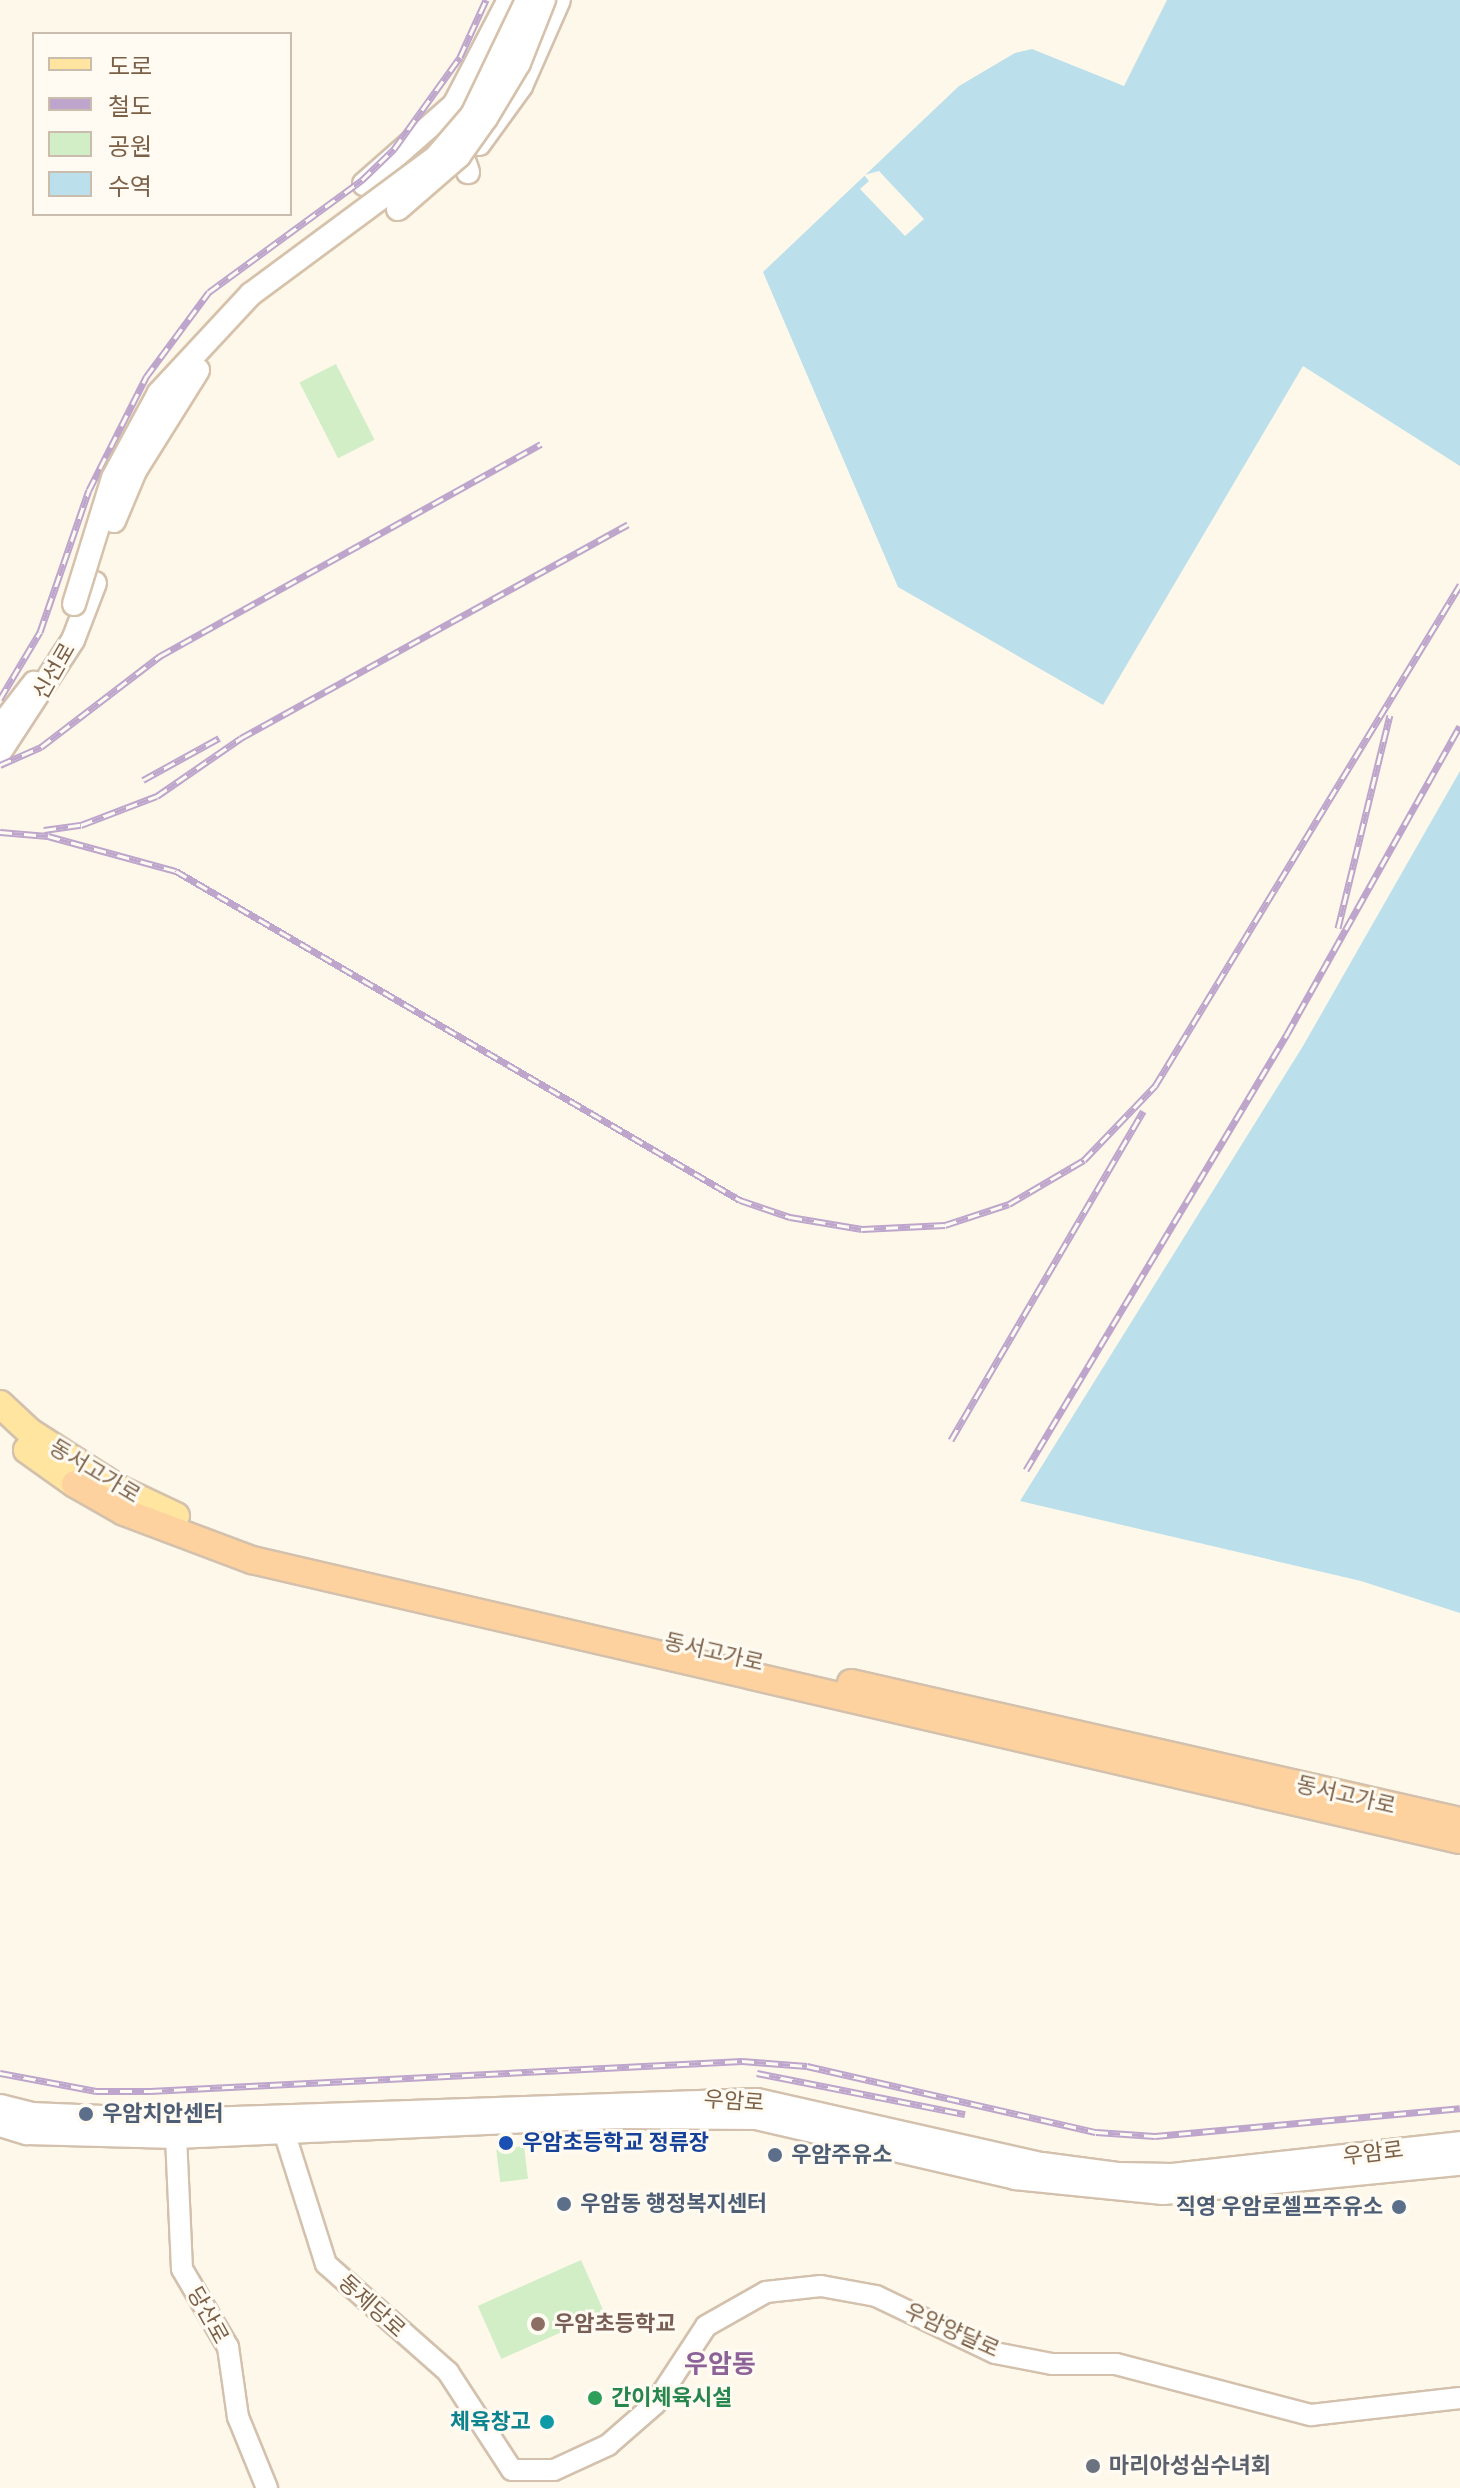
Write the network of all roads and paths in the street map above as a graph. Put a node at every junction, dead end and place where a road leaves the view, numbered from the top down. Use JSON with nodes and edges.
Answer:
{"nodes":[{"id":1,"x":509,"y":0,"type":"edge"},
{"id":2,"x":527,"y":0,"type":"edge"},
{"id":3,"x":544,"y":0,"type":"edge"},
{"id":4,"x":559,"y":0,"type":"edge"},
{"id":5,"x":460,"y":95,"type":"junction"},
{"id":6,"x":364,"y":184,"type":"dead end"},
{"id":7,"x":0,"y":727,"type":"edge"},
{"id":8,"x":0,"y":752,"type":"edge"},
{"id":9,"x":0,"y":1404,"type":"edge"},
{"id":10,"x":0,"y":1428,"type":"edge"},
{"id":11,"x":75,"y":1484,"type":"joint"},
{"id":12,"x":176,"y":1516,"type":"joint"},
{"id":13,"x":1460,"y":1821,"type":"edge"},
{"id":14,"x":1460,"y":1840,"type":"edge"},
{"id":15,"x":0,"y":2106,"type":"edge"},
{"id":16,"x":0,"y":2125,"type":"edge"},
{"id":17,"x":280,"y":2125,"type":"junction"},
{"id":18,"x":27,"y":2133,"type":"junction"},
{"id":19,"x":176,"y":2137,"type":"junction"},
{"id":20,"x":1460,"y":2143,"type":"edge"},
{"id":21,"x":0,"y":2145,"type":"edge"},
{"id":22,"x":1460,"y":2164,"type":"edge"},
{"id":23,"x":1460,"y":2398,"type":"edge"},
{"id":24,"x":512,"y":2470,"type":"joint"},
{"id":25,"x":267,"y":2488,"type":"edge"}],
"edges":[{"from":1,"to":5,"type":"main road"},
{"from":2,"to":7,"type":"main road","name":"신선로","bridge":true},
{"from":3,"to":8,"type":"main road","name":"신선로","bridge":true},
{"from":4,"to":5,"type":"main road"},
{"from":5,"to":6,"type":"main road"},
{"from":9,"to":12,"type":"main road","name":"동서고가로"},
{"from":10,"to":11,"type":"main road","name":"동서고가로"},
{"from":11,"to":14,"type":"highway","name":"동서고가로"},
{"from":12,"to":13,"type":"highway","name":"동서고가로"},
{"from":15,"to":17,"type":"main road","name":"우암로"},
{"from":16,"to":18,"type":"main road","name":"우암로"},
{"from":17,"to":19,"type":"main road","name":"우암로"},
{"from":17,"to":20,"type":"main road","name":"우암로"},
{"from":17,"to":22,"type":"main road","name":"우암로"},
{"from":17,"to":24,"type":"street","name":"동제당로"},
{"from":18,"to":19,"type":"main road","name":"우암로"},
{"from":18,"to":21,"type":"main road"},
{"from":19,"to":25,"type":"street","name":"당산로"},
{"from":23,"to":24,"type":"street","name":"우암양달로"}]}
